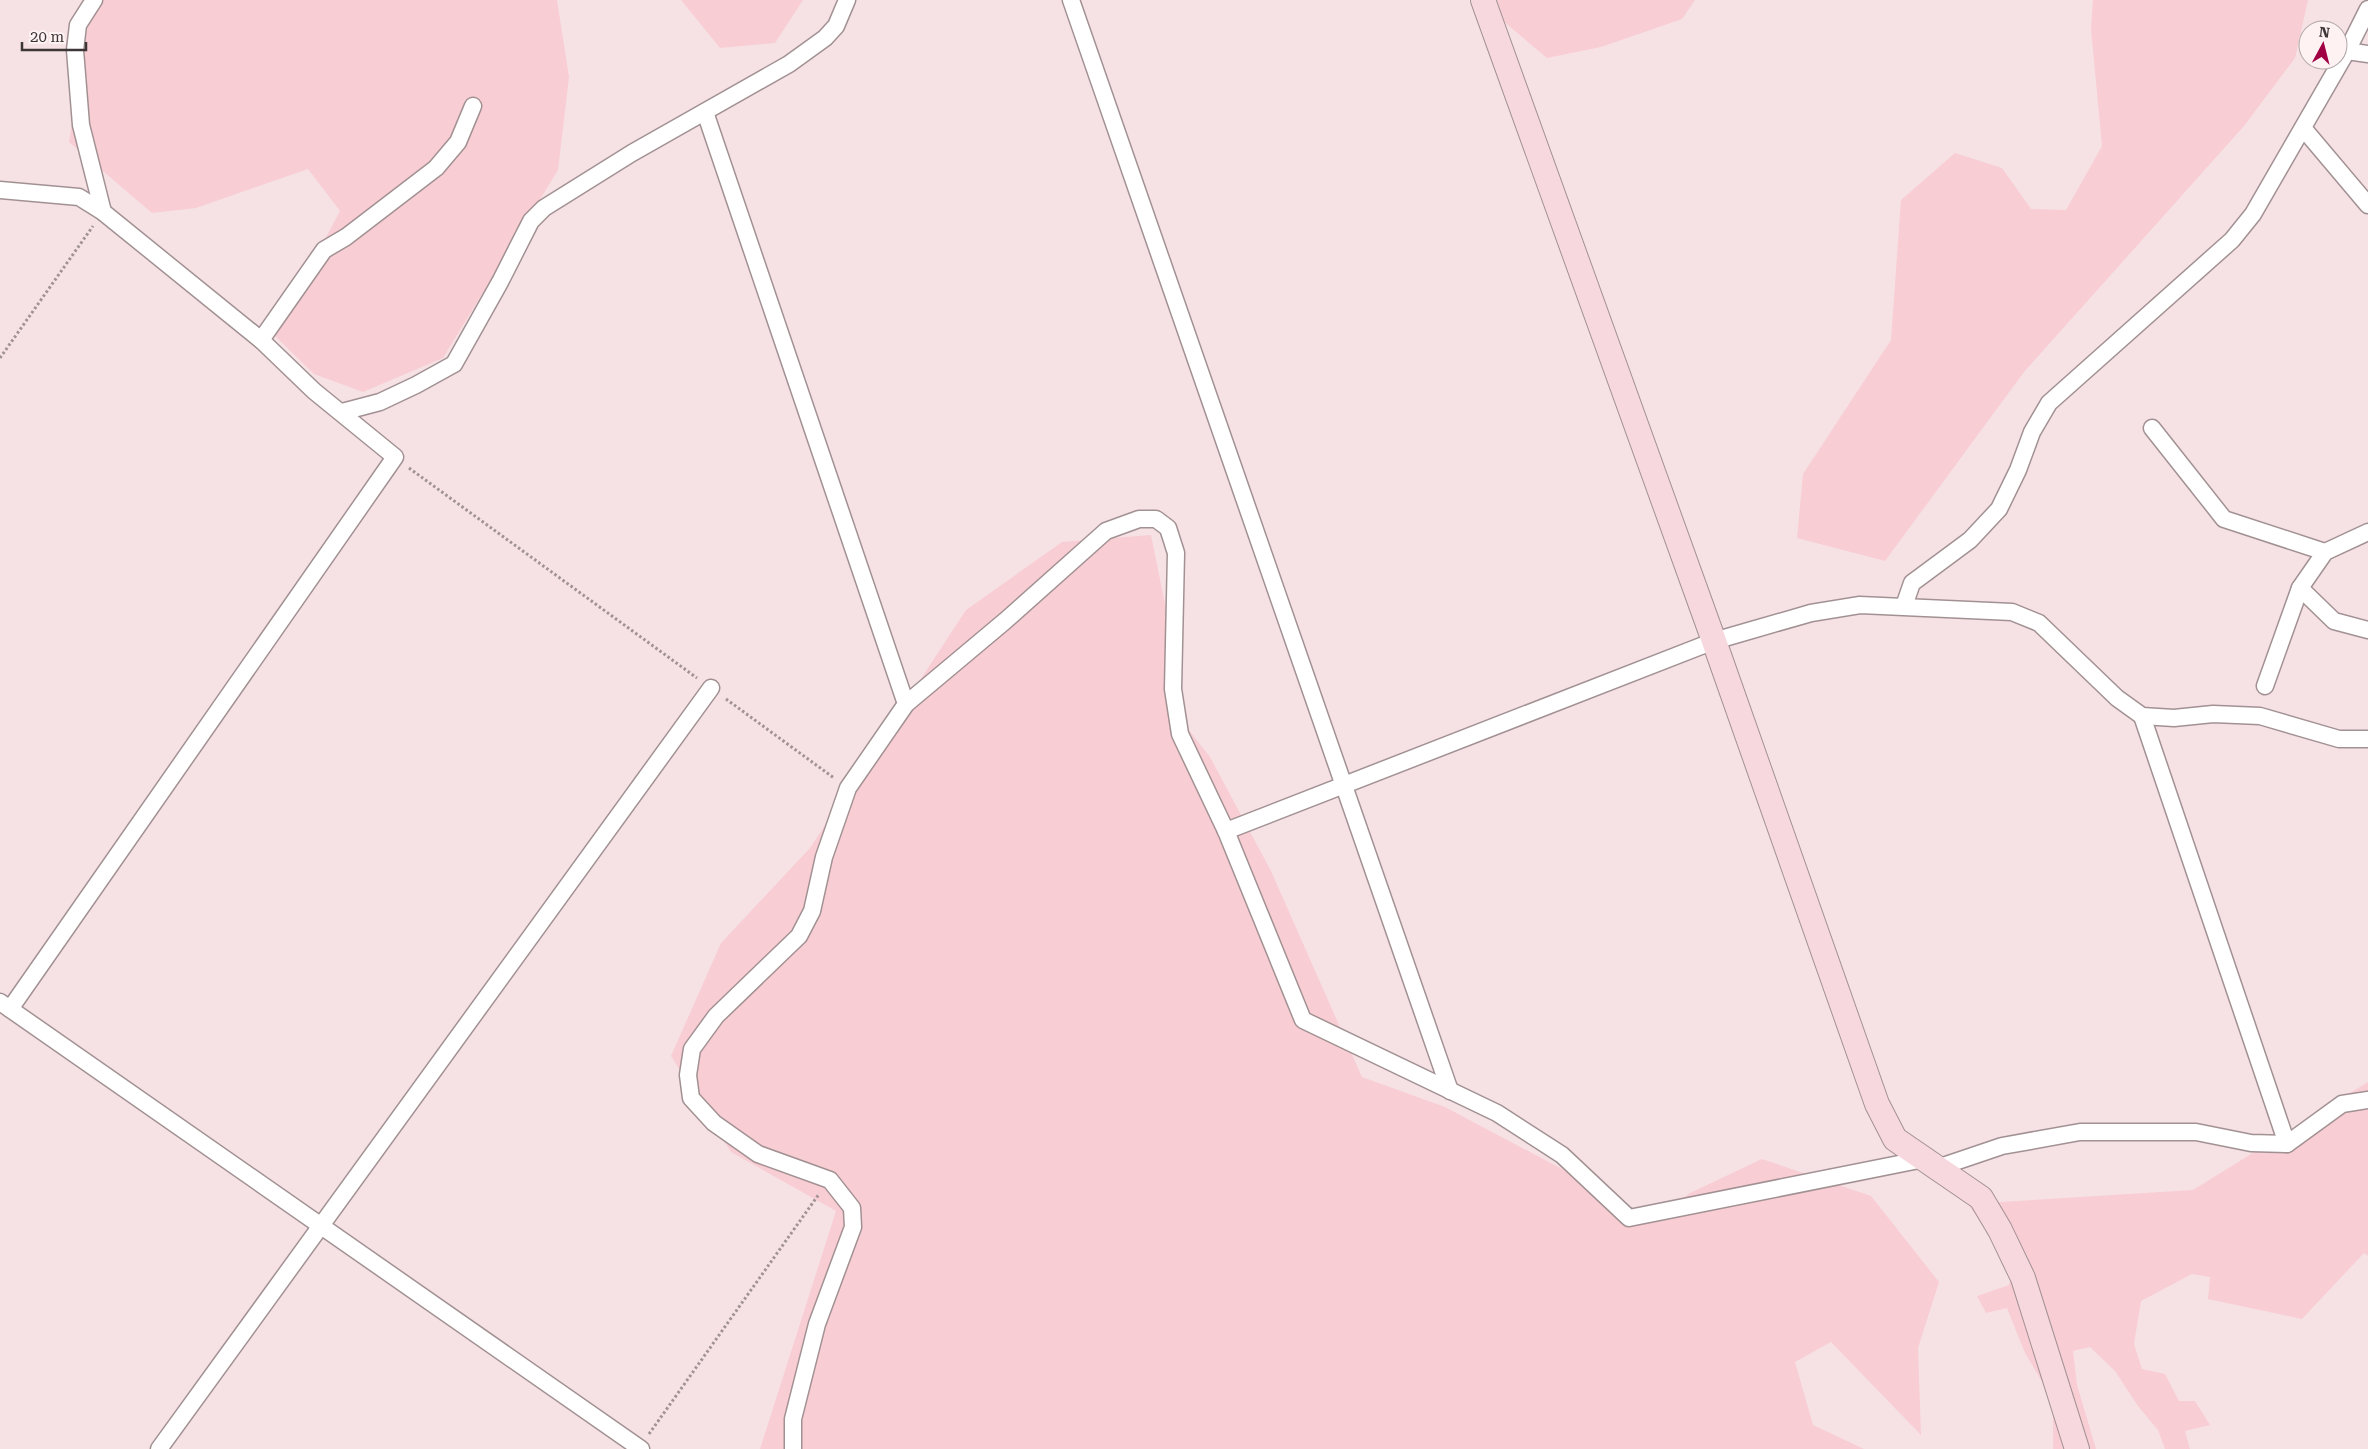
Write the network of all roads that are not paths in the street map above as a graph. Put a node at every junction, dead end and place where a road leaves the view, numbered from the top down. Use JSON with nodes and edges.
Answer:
{"nodes":[{"id":1,"x":94,"y":0,"type":"edge"},
{"id":2,"x":847,"y":0,"type":"edge"},
{"id":3,"x":1071,"y":0,"type":"edge"},
{"id":4,"x":1483,"y":0,"type":"edge"},
{"id":5,"x":2368,"y":9,"type":"edge"},
{"id":6,"x":2348,"y":49,"type":"edge"},
{"id":7,"x":2348,"y":51,"type":"edge"},
{"id":8,"x":2368,"y":54,"type":"edge"},
{"id":9,"x":2336,"y":70,"type":"edge"},
{"id":10,"x":473,"y":106,"type":"dead end"},
{"id":11,"x":705,"y":112,"type":"junction"},
{"id":12,"x":2303,"y":128,"type":"junction"},
{"id":13,"x":0,"y":190,"type":"edge"},
{"id":14,"x":2368,"y":204,"type":"edge"},
{"id":15,"x":103,"y":212,"type":"junction"},
{"id":16,"x":261,"y":340,"type":"junction"},
{"id":17,"x":342,"y":412,"type":"junction"},
{"id":18,"x":2152,"y":428,"type":"dead end"},
{"id":19,"x":2368,"y":532,"type":"edge"},
{"id":20,"x":2325,"y":552,"type":"junction"},
{"id":21,"x":2300,"y":588,"type":"junction"},
{"id":22,"x":1904,"y":606,"type":"junction"},
{"id":23,"x":2368,"y":630,"type":"edge"},
{"id":24,"x":1714,"y":641,"type":"junction"},
{"id":25,"x":2265,"y":686,"type":"dead end"},
{"id":26,"x":712,"y":688,"type":"road end"},
{"id":27,"x":906,"y":704,"type":"junction"},
{"id":28,"x":2142,"y":716,"type":"junction"},
{"id":29,"x":2368,"y":739,"type":"edge"},
{"id":30,"x":1344,"y":785,"type":"junction"},
{"id":31,"x":1226,"y":831,"type":"junction"},
{"id":32,"x":5,"y":1006,"type":"edge"},
{"id":33,"x":1450,"y":1090,"type":"junction"},
{"id":34,"x":2368,"y":1100,"type":"edge"},
{"id":35,"x":2287,"y":1144,"type":"junction"},
{"id":36,"x":1931,"y":1163,"type":"junction"},
{"id":37,"x":321,"y":1226,"type":"junction"},
{"id":38,"x":159,"y":1449,"type":"edge"},
{"id":39,"x":640,"y":1449,"type":"edge"},
{"id":40,"x":793,"y":1449,"type":"edge"},
{"id":41,"x":2078,"y":1449,"type":"edge"}],
"edges":[{"from":1,"to":15,"type":"street"},
{"from":2,"to":11,"type":"street"},
{"from":3,"to":30,"type":"street"},
{"from":4,"to":24,"type":"street"},
{"from":5,"to":6,"type":"street"},
{"from":7,"to":8,"type":"street"},
{"from":9,"to":12,"type":"street"},
{"from":10,"to":16,"type":"street"},
{"from":11,"to":17,"type":"street"},
{"from":11,"to":27,"type":"street"},
{"from":12,"to":14,"type":"street"},
{"from":12,"to":22,"type":"street"},
{"from":13,"to":15,"type":"street"},
{"from":15,"to":16,"type":"street"},
{"from":16,"to":17,"type":"street"},
{"from":17,"to":32,"type":"street"},
{"from":18,"to":20,"type":"street"},
{"from":19,"to":20,"type":"street"},
{"from":20,"to":21,"type":"street"},
{"from":21,"to":23,"type":"street"},
{"from":21,"to":25,"type":"street"},
{"from":22,"to":24,"type":"street"},
{"from":22,"to":28,"type":"street"},
{"from":24,"to":30,"type":"street"},
{"from":24,"to":36,"type":"street"},
{"from":26,"to":37,"type":"street"},
{"from":27,"to":31,"type":"street"},
{"from":27,"to":40,"type":"street"},
{"from":28,"to":29,"type":"street"},
{"from":28,"to":35,"type":"street"},
{"from":30,"to":31,"type":"street"},
{"from":30,"to":33,"type":"street"},
{"from":31,"to":33,"type":"street"},
{"from":32,"to":37,"type":"street"},
{"from":33,"to":36,"type":"street"},
{"from":34,"to":35,"type":"street"},
{"from":35,"to":36,"type":"street"},
{"from":36,"to":41,"type":"street"},
{"from":37,"to":38,"type":"street"},
{"from":37,"to":39,"type":"street"}]}
